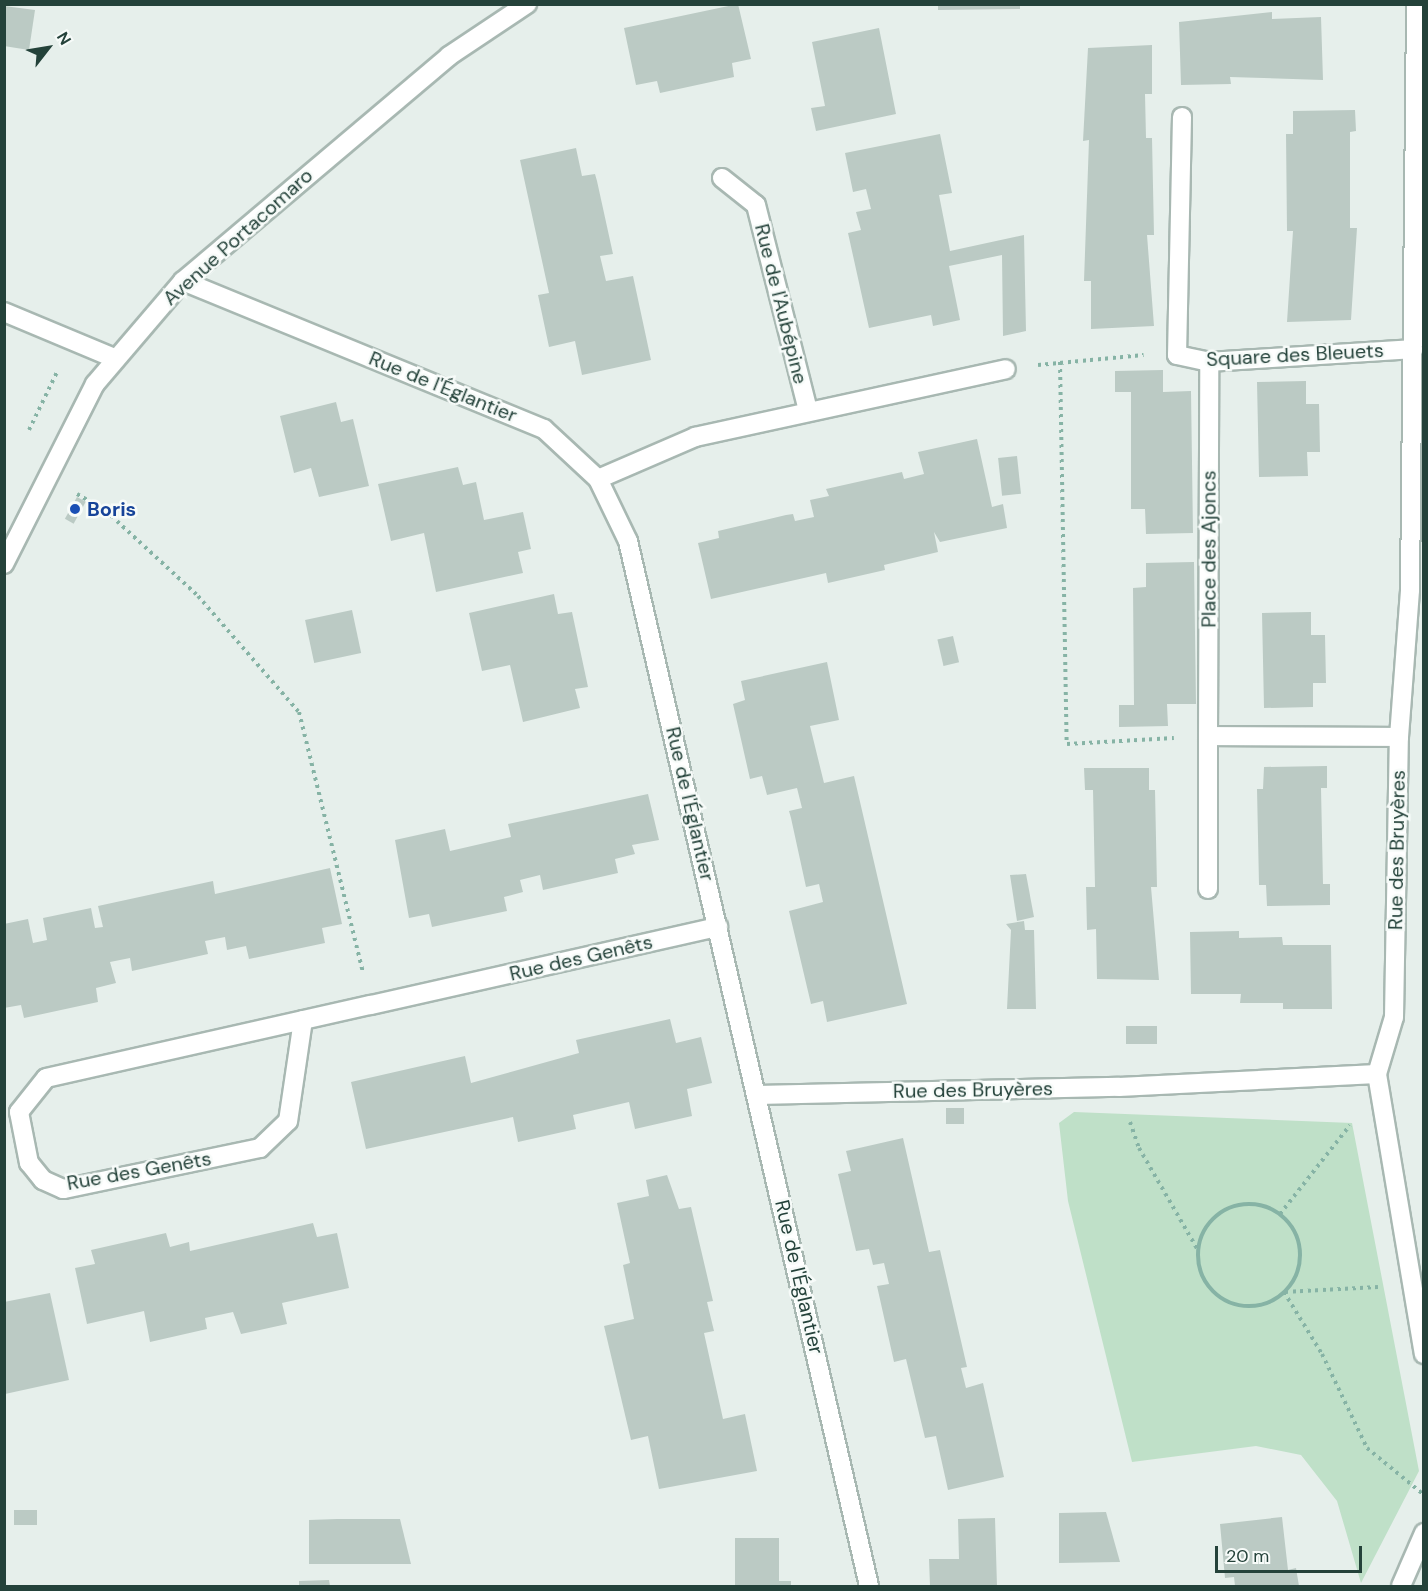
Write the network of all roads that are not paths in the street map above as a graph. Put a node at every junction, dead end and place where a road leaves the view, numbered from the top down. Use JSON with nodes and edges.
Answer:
{"nodes":[{"id":1,"x":527,"y":4,"type":"edge"},
{"id":2,"x":1416,"y":4,"type":"edge"},
{"id":3,"x":1182,"y":117,"type":"dead end"},
{"id":4,"x":722,"y":178,"type":"dead end"},
{"id":5,"x":183,"y":280,"type":"junction"},
{"id":6,"x":4,"y":312,"type":"edge"},
{"id":7,"x":1414,"y":349,"type":"junction"},
{"id":8,"x":114,"y":358,"type":"junction"},
{"id":9,"x":1209,"y":362,"type":"junction"},
{"id":10,"x":1006,"y":369,"type":"road end"},
{"id":11,"x":808,"y":411,"type":"junction"},
{"id":12,"x":598,"y":479,"type":"junction"},
{"id":13,"x":4,"y":564,"type":"edge"},
{"id":14,"x":1417,"y":591,"type":"edge"},
{"id":15,"x":1208,"y":736,"type":"junction"},
{"id":16,"x":1399,"y":737,"type":"junction"},
{"id":17,"x":1208,"y":889,"type":"dead end"},
{"id":18,"x":718,"y":927,"type":"junction"},
{"id":19,"x":303,"y":1020,"type":"junction"},
{"id":20,"x":1377,"y":1074,"type":"junction"},
{"id":21,"x":757,"y":1095,"type":"junction"},
{"id":22,"x":1424,"y":1354,"type":"edge"},
{"id":23,"x":1424,"y":1533,"type":"edge"},
{"id":24,"x":869,"y":1587,"type":"edge"},
{"id":25,"x":1401,"y":1587,"type":"edge"}],
"edges":[{"from":1,"to":5,"type":"street","name":"Avenue Portacomaro"},
{"from":2,"to":7,"type":"street","name":"Rue des Bruyères"},
{"from":3,"to":9,"type":"street","name":"Square des Bleuets"},
{"from":4,"to":11,"type":"street","name":"Rue de l'Aubépine"},
{"from":5,"to":8,"type":"street","name":"Avenue Portacomaro"},
{"from":5,"to":12,"type":"street","name":"Rue de l'Églantier"},
{"from":6,"to":8,"type":"street"},
{"from":7,"to":9,"type":"street","name":"Square des Bleuets"},
{"from":7,"to":14,"type":"street","name":"Rue des Bruyères"},
{"from":8,"to":13,"type":"street","name":"Avenue Portacomaro"},
{"from":9,"to":15,"type":"street","name":"Place des Ajoncs"},
{"from":10,"to":11,"type":"street","name":"Rue de l'Aubépine"},
{"from":11,"to":12,"type":"street","name":"Rue de l'Aubépine"},
{"from":12,"to":18,"type":"street","name":"Rue de l'Églantier"},
{"from":14,"to":16,"type":"street","name":"Rue des Bruyères"},
{"from":15,"to":16,"type":"street"},
{"from":15,"to":17,"type":"street","name":"Place des Ajoncs"},
{"from":16,"to":20,"type":"street","name":"Rue des Bruyères"},
{"from":18,"to":19,"type":"street","name":"Rue des Genêts"},
{"from":18,"to":21,"type":"street","name":"Rue de l'Églantier"},
{"from":19,"to":19,"type":"street","name":"Rue des Genêts"},
{"from":20,"to":21,"type":"street","name":"Rue des Bruyères"},
{"from":20,"to":22,"type":"street"},
{"from":21,"to":24,"type":"street","name":"Rue de l'Églantier"},
{"from":23,"to":25,"type":"street"}]}
